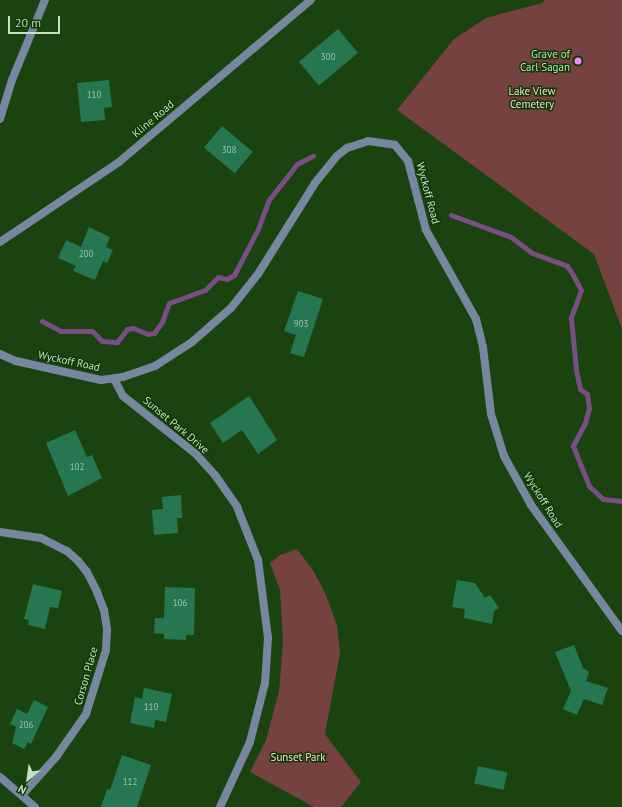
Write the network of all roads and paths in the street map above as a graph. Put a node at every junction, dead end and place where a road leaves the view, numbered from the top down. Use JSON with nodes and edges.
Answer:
{"nodes":[{"id":1,"x":45,"y":0,"type":"edge"},
{"id":2,"x":311,"y":0,"type":"edge"},
{"id":3,"x":0,"y":119,"type":"edge"},
{"id":4,"x":0,"y":242,"type":"edge"},
{"id":5,"x":0,"y":354,"type":"edge"},
{"id":6,"x":114,"y":379,"type":"junction"},
{"id":7,"x":0,"y":532,"type":"edge"},
{"id":8,"x":622,"y":631,"type":"edge"},
{"id":9,"x":0,"y":777,"type":"edge"},
{"id":10,"x":22,"y":795,"type":"junction"},
{"id":11,"x":35,"y":807,"type":"edge"},
{"id":12,"x":220,"y":807,"type":"edge"}],
"edges":[{"from":1,"to":3,"type":"street"},
{"from":2,"to":4,"type":"street","name":"Kline Road"},
{"from":5,"to":6,"type":"street","name":"Wyckoff Road"},
{"from":6,"to":8,"type":"street","name":"Wyckoff Road"},
{"from":6,"to":12,"type":"street","name":"Sunset Park Drive"},
{"from":7,"to":10,"type":"street","name":"Corson Place"},
{"from":9,"to":10,"type":"street"},
{"from":10,"to":11,"type":"street"}]}
